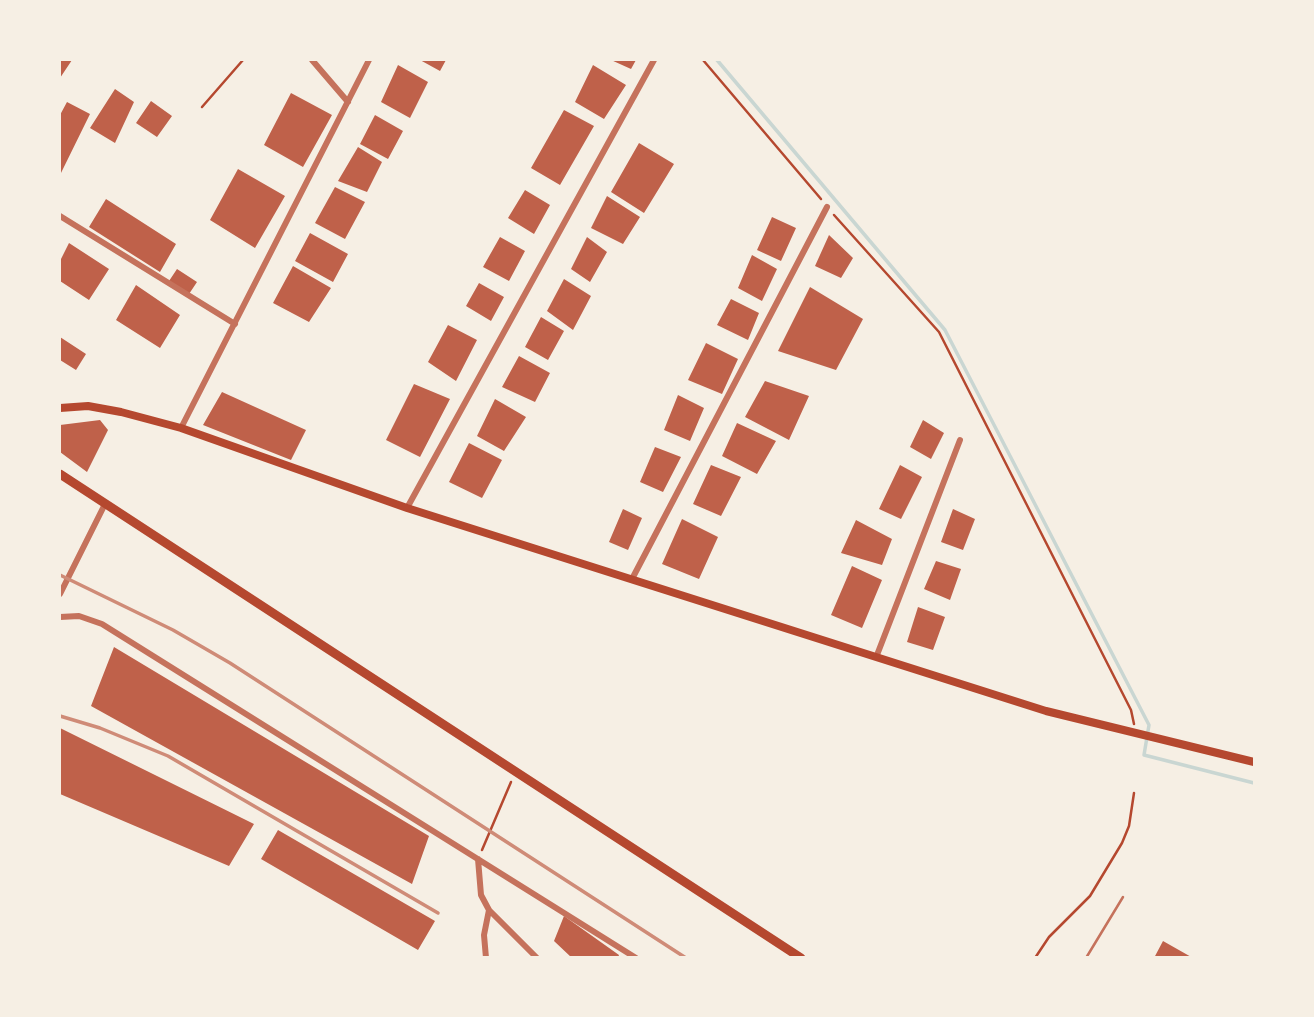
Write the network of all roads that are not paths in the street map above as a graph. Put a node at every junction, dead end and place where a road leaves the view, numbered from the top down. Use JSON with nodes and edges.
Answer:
{"nodes":[{"id":1,"x":312,"y":60,"type":"edge"},
{"id":2,"x":369,"y":60,"type":"edge"},
{"id":3,"x":654,"y":60,"type":"edge"},
{"id":4,"x":348,"y":103,"type":"junction"},
{"id":5,"x":827,"y":207,"type":"road end"},
{"id":6,"x":60,"y":216,"type":"edge"},
{"id":7,"x":234,"y":324,"type":"junction"},
{"id":8,"x":60,"y":408,"type":"edge"},
{"id":9,"x":181,"y":428,"type":"junction"},
{"id":10,"x":960,"y":440,"type":"dead end"},
{"id":11,"x":60,"y":474,"type":"edge"},
{"id":12,"x":105,"y":504,"type":"junction"},
{"id":13,"x":407,"y":508,"type":"junction"},
{"id":14,"x":632,"y":579,"type":"junction"},
{"id":15,"x":60,"y":594,"type":"edge"},
{"id":16,"x":60,"y":617,"type":"edge"},
{"id":17,"x":877,"y":656,"type":"junction"},
{"id":18,"x":1255,"y":762,"type":"edge"},
{"id":19,"x":478,"y":859,"type":"junction"},
{"id":20,"x":1123,"y":897,"type":"dead end"},
{"id":21,"x":489,"y":910,"type":"junction"},
{"id":22,"x":486,"y":957,"type":"edge"},
{"id":23,"x":537,"y":957,"type":"edge"},
{"id":24,"x":636,"y":957,"type":"edge"},
{"id":25,"x":801,"y":957,"type":"edge"},
{"id":26,"x":1086,"y":957,"type":"edge"}],
"edges":[{"from":1,"to":4,"type":"street"},
{"from":2,"to":4,"type":"street"},
{"from":3,"to":13,"type":"street"},
{"from":4,"to":7,"type":"street"},
{"from":5,"to":14,"type":"street"},
{"from":6,"to":7,"type":"street"},
{"from":7,"to":9,"type":"street"},
{"from":8,"to":9,"type":"main road"},
{"from":9,"to":13,"type":"main road"},
{"from":10,"to":17,"type":"street"},
{"from":11,"to":12,"type":"main road"},
{"from":12,"to":15,"type":"street"},
{"from":12,"to":25,"type":"main road"},
{"from":13,"to":14,"type":"main road"},
{"from":14,"to":17,"type":"main road"},
{"from":16,"to":19,"type":"street"},
{"from":17,"to":18,"type":"main road"},
{"from":19,"to":21,"type":"street"},
{"from":19,"to":24,"type":"street"},
{"from":20,"to":26,"type":"lane"},
{"from":21,"to":22,"type":"street"},
{"from":21,"to":23,"type":"street"}]}
